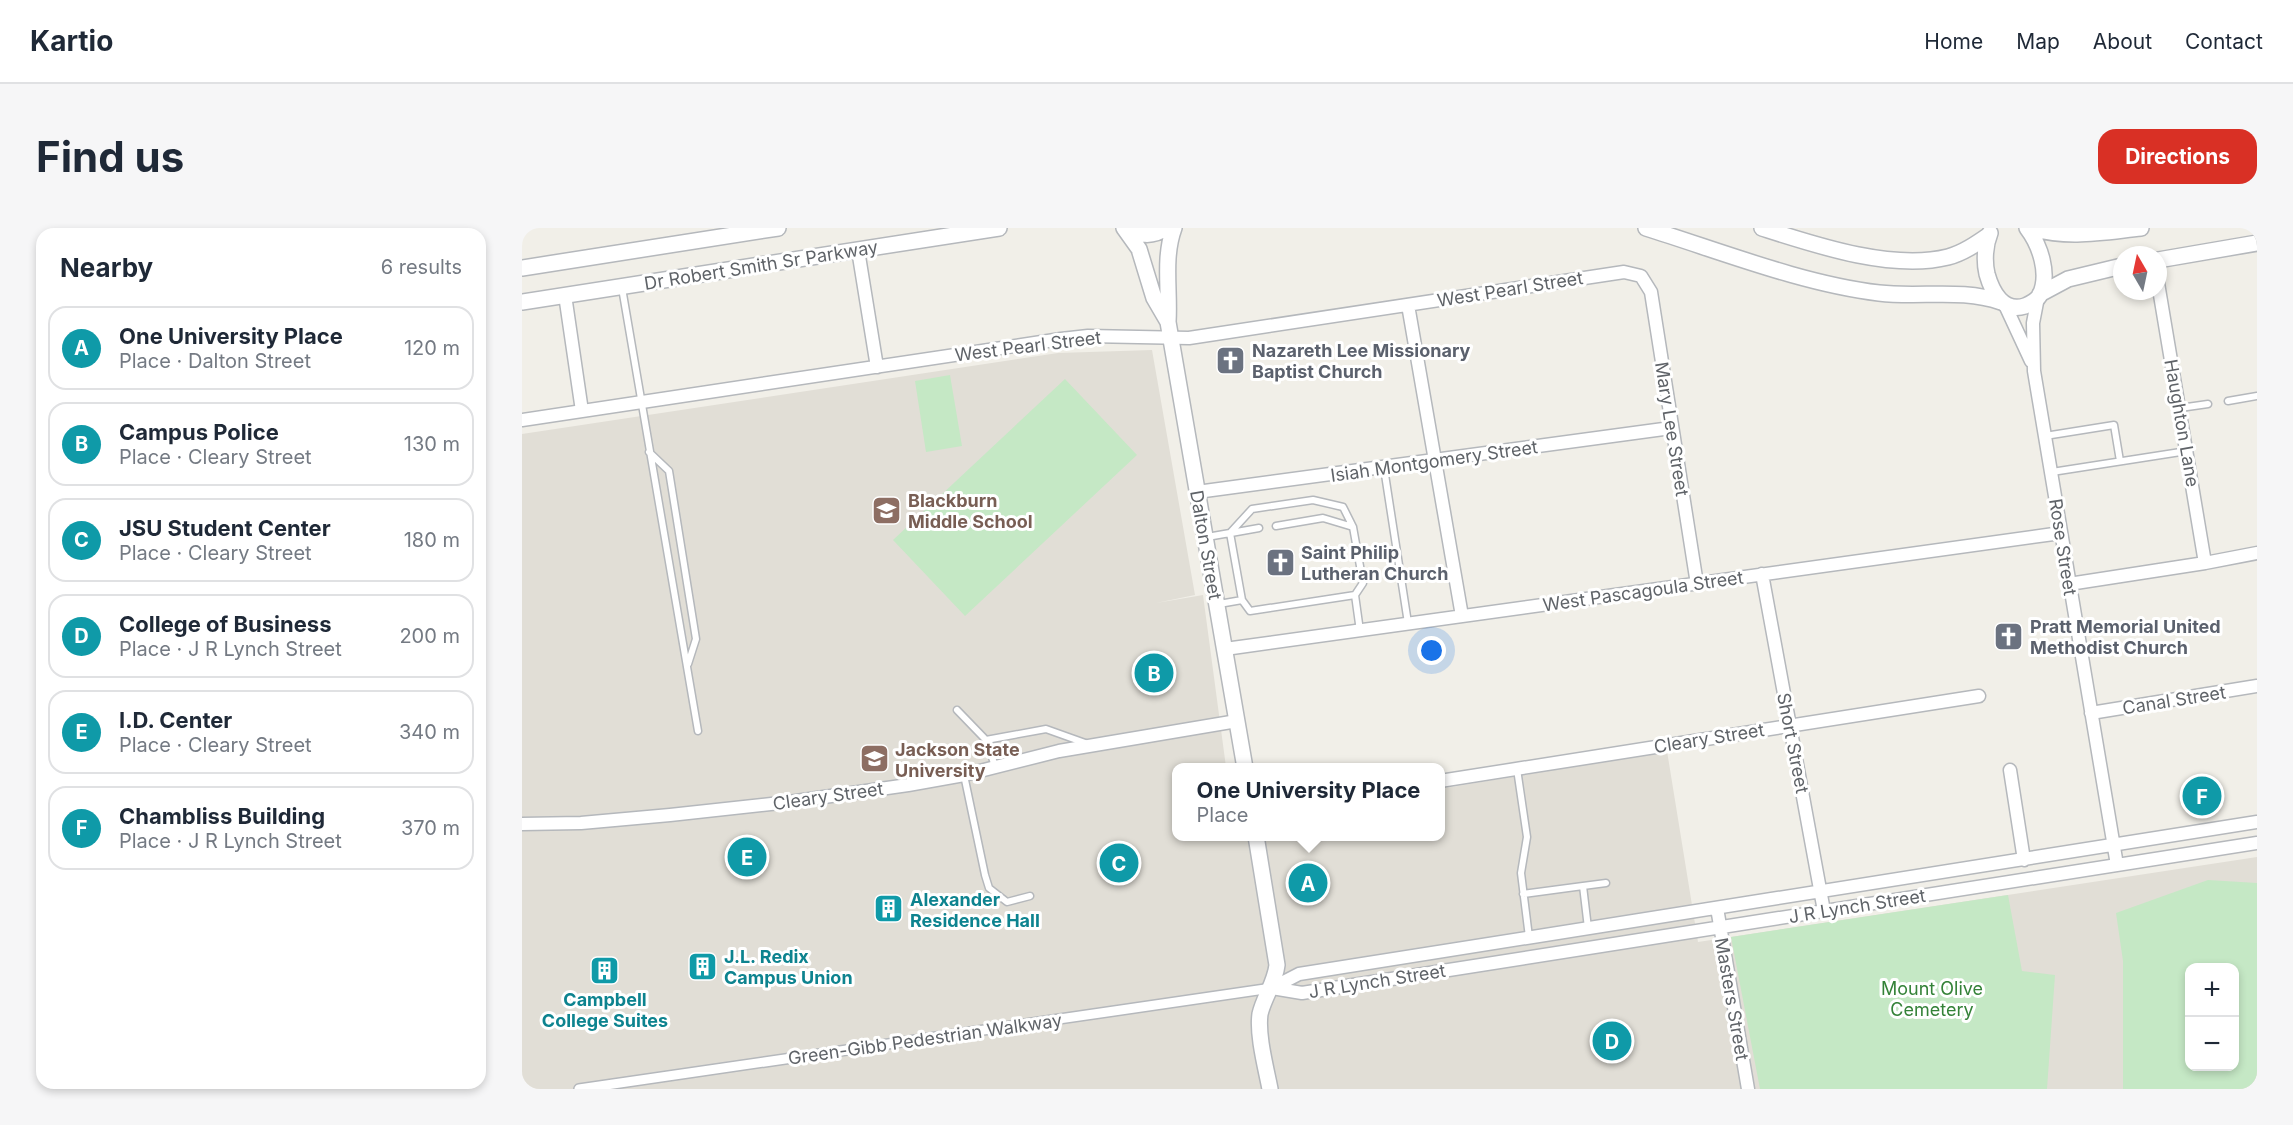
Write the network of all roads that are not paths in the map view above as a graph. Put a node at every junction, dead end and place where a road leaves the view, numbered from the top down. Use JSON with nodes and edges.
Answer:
{"nodes":[{"id":1,"x":778,"y":228,"type":"edge"},
{"id":2,"x":999,"y":228,"type":"edge"},
{"id":3,"x":1124,"y":228,"type":"edge"},
{"id":4,"x":1166,"y":228,"type":"edge"},
{"id":5,"x":1174,"y":228,"type":"edge"},
{"id":6,"x":1646,"y":228,"type":"edge"},
{"id":7,"x":1762,"y":228,"type":"edge"},
{"id":8,"x":2029,"y":228,"type":"edge"},
{"id":9,"x":2141,"y":228,"type":"edge"},
{"id":10,"x":1992,"y":230,"type":"edge"},
{"id":11,"x":2257,"y":243,"type":"edge"},
{"id":12,"x":858,"y":250,"type":"junction"},
{"id":13,"x":2167,"y":258,"type":"edge"},
{"id":14,"x":522,"y":268,"type":"edge"},
{"id":15,"x":2113,"y":268,"type":"edge"},
{"id":16,"x":1641,"y":276,"type":"joint"},
{"id":17,"x":622,"y":287,"type":"junction"},
{"id":18,"x":565,"y":295,"type":"junction"},
{"id":19,"x":2039,"y":296,"type":"junction"},
{"id":20,"x":2161,"y":300,"type":"edge"},
{"id":21,"x":522,"y":302,"type":"edge"},
{"id":22,"x":2003,"y":304,"type":"junction"},
{"id":23,"x":1408,"y":305,"type":"junction"},
{"id":24,"x":1168,"y":322,"type":"junction"},
{"id":25,"x":1170,"y":337,"type":"junction"},
{"id":26,"x":877,"y":367,"type":"junction"},
{"id":27,"x":2034,"y":371,"type":"junction"},
{"id":28,"x":2257,"y":396,"type":"edge"},
{"id":29,"x":2228,"y":401,"type":"dead end"},
{"id":30,"x":640,"y":402,"type":"junction"},
{"id":31,"x":2208,"y":404,"type":"dead end"},
{"id":32,"x":2180,"y":408,"type":"junction"},
{"id":33,"x":582,"y":411,"type":"junction"},
{"id":34,"x":522,"y":420,"type":"edge"},
{"id":35,"x":1671,"y":428,"type":"junction"},
{"id":36,"x":2045,"y":436,"type":"junction"},
{"id":37,"x":2187,"y":451,"type":"junction"},
{"id":38,"x":649,"y":452,"type":"junction"},
{"id":39,"x":1435,"y":461,"type":"junction"},
{"id":40,"x":2120,"y":461,"type":"junction"},
{"id":41,"x":1384,"y":468,"type":"junction"},
{"id":42,"x":2051,"y":472,"type":"junction"},
{"id":43,"x":1197,"y":492,"type":"junction"},
{"id":44,"x":1276,"y":526,"type":"dead end"},
{"id":45,"x":1353,"y":527,"type":"junction"},
{"id":46,"x":1259,"y":528,"type":"dead end"},
{"id":47,"x":1230,"y":533,"type":"junction"},
{"id":48,"x":2061,"y":533,"type":"junction"},
{"id":49,"x":1205,"y":537,"type":"junction"},
{"id":50,"x":2257,"y":553,"type":"edge"},
{"id":51,"x":2205,"y":563,"type":"junction"},
{"id":52,"x":1762,"y":574,"type":"junction"},
{"id":53,"x":1697,"y":584,"type":"junction"},
{"id":54,"x":2069,"y":584,"type":"junction"},
{"id":55,"x":1355,"y":595,"type":"junction"},
{"id":56,"x":1242,"y":600,"type":"junction"},
{"id":57,"x":1217,"y":604,"type":"junction"},
{"id":58,"x":1461,"y":616,"type":"junction"},
{"id":59,"x":1408,"y":624,"type":"junction"},
{"id":60,"x":1360,"y":631,"type":"junction"},
{"id":61,"x":1225,"y":649,"type":"junction"},
{"id":62,"x":687,"y":668,"type":"junction"},
{"id":63,"x":2257,"y":686,"type":"edge"},
{"id":64,"x":1979,"y":696,"type":"dead end"},
{"id":65,"x":957,"y":710,"type":"dead end"},
{"id":66,"x":2091,"y":713,"type":"junction"},
{"id":67,"x":1237,"y":721,"type":"junction"},
{"id":68,"x":1790,"y":726,"type":"junction"},
{"id":69,"x":698,"y":731,"type":"dead end"},
{"id":70,"x":986,"y":740,"type":"junction"},
{"id":71,"x":1092,"y":745,"type":"junction"},
{"id":72,"x":1244,"y":763,"type":"edge"},
{"id":73,"x":995,"y":766,"type":"junction"},
{"id":74,"x":1517,"y":769,"type":"junction"},
{"id":75,"x":2010,"y":770,"type":"dead end"},
{"id":76,"x":964,"y":775,"type":"junction"},
{"id":77,"x":1445,"y":780,"type":"edge"},
{"id":78,"x":2257,"y":822,"type":"edge"},
{"id":79,"x":522,"y":824,"type":"edge"},
{"id":80,"x":1258,"y":841,"type":"edge"},
{"id":81,"x":2257,"y":843,"type":"edge"},
{"id":82,"x":2114,"y":846,"type":"junction"},
{"id":83,"x":2024,"y":860,"type":"junction"},
{"id":84,"x":2117,"y":865,"type":"junction"},
{"id":85,"x":1606,"y":883,"type":"dead end"},
{"id":86,"x":1582,"y":886,"type":"junction"},
{"id":87,"x":1821,"y":892,"type":"junction"},
{"id":88,"x":1523,"y":894,"type":"junction"},
{"id":89,"x":1030,"y":897,"type":"dead end"},
{"id":90,"x":1717,"y":908,"type":"junction"},
{"id":91,"x":1824,"y":911,"type":"junction"},
{"id":92,"x":1720,"y":928,"type":"junction"},
{"id":93,"x":1588,"y":929,"type":"junction"},
{"id":94,"x":1529,"y":938,"type":"junction"},
{"id":95,"x":1272,"y":988,"type":"junction"},
{"id":96,"x":579,"y":1089,"type":"edge"},
{"id":97,"x":1270,"y":1089,"type":"edge"},
{"id":98,"x":1748,"y":1089,"type":"edge"}],
"edges":[{"from":1,"to":14,"type":"street","name":"Dr Robert Smith Sr Parkway"},
{"from":2,"to":12,"type":"street","name":"Dr Robert Smith Sr Parkway"},
{"from":3,"to":4,"type":"street"},
{"from":3,"to":24,"type":"street","name":"Dalton Street"},
{"from":5,"to":24,"type":"street","name":"Dalton Street"},
{"from":6,"to":22,"type":"street"},
{"from":7,"to":10,"type":"street"},
{"from":8,"to":9,"type":"street"},
{"from":8,"to":19,"type":"street"},
{"from":10,"to":22,"type":"street"},
{"from":11,"to":13,"type":"street"},
{"from":12,"to":17,"type":"street","name":"Dr Robert Smith Sr Parkway"},
{"from":12,"to":26,"type":"street"},
{"from":15,"to":19,"type":"street"},
{"from":16,"to":23,"type":"street","name":"West Pearl Street"},
{"from":16,"to":35,"type":"street","name":"Mary Lee Street"},
{"from":17,"to":18,"type":"street","name":"Dr Robert Smith Sr Parkway"},
{"from":17,"to":30,"type":"lane"},
{"from":18,"to":21,"type":"street","name":"Dr Robert Smith Sr Parkway"},
{"from":18,"to":33,"type":"street"},
{"from":19,"to":22,"type":"street"},
{"from":19,"to":27,"type":"street","name":"Rose Street"},
{"from":20,"to":32,"type":"street","name":"Haughton Lane"},
{"from":22,"to":27,"type":"street","name":"Rose Street"},
{"from":23,"to":25,"type":"street","name":"West Pearl Street"},
{"from":23,"to":39,"type":"street"},
{"from":24,"to":25,"type":"street","name":"Dalton Street"},
{"from":25,"to":26,"type":"street","name":"West Pearl Street"},
{"from":25,"to":43,"type":"street","name":"Dalton Street"},
{"from":26,"to":30,"type":"street","name":"West Pearl Street"},
{"from":27,"to":36,"type":"street","name":"Rose Street"},
{"from":28,"to":29,"type":"lane"},
{"from":30,"to":33,"type":"street","name":"West Pearl Street"},
{"from":30,"to":38,"type":"lane"},
{"from":31,"to":32,"type":"lane"},
{"from":32,"to":37,"type":"street","name":"Haughton Lane"},
{"from":33,"to":34,"type":"street","name":"West Pearl Street"},
{"from":35,"to":39,"type":"street","name":"Isiah Montgomery Street"},
{"from":35,"to":53,"type":"street","name":"Mary Lee Street"},
{"from":36,"to":40,"type":"lane"},
{"from":36,"to":42,"type":"street","name":"Rose Street"},
{"from":37,"to":40,"type":"lane"},
{"from":37,"to":51,"type":"street","name":"Haughton Lane"},
{"from":38,"to":62,"type":"lane"},
{"from":38,"to":62,"type":"lane"},
{"from":39,"to":41,"type":"street","name":"Isiah Montgomery Street"},
{"from":39,"to":58,"type":"street"},
{"from":40,"to":42,"type":"lane"},
{"from":41,"to":43,"type":"street","name":"Isiah Montgomery Street"},
{"from":41,"to":59,"type":"lane"},
{"from":42,"to":48,"type":"street","name":"Rose Street"},
{"from":43,"to":49,"type":"street","name":"Dalton Street"},
{"from":44,"to":45,"type":"lane"},
{"from":45,"to":47,"type":"lane"},
{"from":45,"to":55,"type":"lane"},
{"from":46,"to":47,"type":"lane"},
{"from":47,"to":49,"type":"lane"},
{"from":47,"to":56,"type":"lane"},
{"from":48,"to":52,"type":"street","name":"West Pascagoula Street"},
{"from":48,"to":54,"type":"street","name":"Rose Street"},
{"from":49,"to":57,"type":"street","name":"Dalton Street"},
{"from":50,"to":51,"type":"street"},
{"from":51,"to":54,"type":"street"},
{"from":52,"to":53,"type":"street","name":"West Pascagoula Street"},
{"from":52,"to":68,"type":"street","name":"Short Street"},
{"from":53,"to":58,"type":"street","name":"West Pascagoula Street"},
{"from":54,"to":66,"type":"street","name":"Rose Street"},
{"from":55,"to":56,"type":"lane"},
{"from":55,"to":60,"type":"lane"},
{"from":56,"to":57,"type":"lane"},
{"from":57,"to":61,"type":"street","name":"Dalton Street"},
{"from":58,"to":59,"type":"street","name":"West Pascagoula Street"},
{"from":59,"to":60,"type":"street","name":"West Pascagoula Street"},
{"from":60,"to":61,"type":"street","name":"West Pascagoula Street"},
{"from":61,"to":67,"type":"street","name":"Dalton Street"},
{"from":62,"to":69,"type":"lane"},
{"from":63,"to":66,"type":"street","name":"Canal Street"},
{"from":64,"to":68,"type":"street","name":"Cleary Street"},
{"from":65,"to":70,"type":"lane"},
{"from":66,"to":82,"type":"street","name":"Rose Street"},
{"from":67,"to":71,"type":"street","name":"Cleary Street"},
{"from":67,"to":72,"type":"street","name":"Dalton Street"},
{"from":68,"to":74,"type":"street","name":"Cleary Street"},
{"from":68,"to":87,"type":"street","name":"Short Street"},
{"from":70,"to":71,"type":"lane"},
{"from":70,"to":73,"type":"lane"},
{"from":71,"to":73,"type":"street","name":"Cleary Street"},
{"from":73,"to":76,"type":"street","name":"Cleary Street"},
{"from":74,"to":77,"type":"street","name":"Cleary Street"},
{"from":74,"to":88,"type":"lane"},
{"from":75,"to":83,"type":"street"},
{"from":76,"to":79,"type":"street","name":"Cleary Street"},
{"from":76,"to":89,"type":"lane"},
{"from":78,"to":82,"type":"street","name":"J R Lynch Street"},
{"from":80,"to":95,"type":"street"},
{"from":81,"to":84,"type":"street","name":"J R Lynch Street"},
{"from":82,"to":83,"type":"street","name":"J R Lynch Street"},
{"from":82,"to":84,"type":"street","name":"Rose Street"},
{"from":83,"to":87,"type":"street","name":"J R Lynch Street"},
{"from":84,"to":91,"type":"street","name":"J R Lynch Street"},
{"from":85,"to":86,"type":"lane"},
{"from":86,"to":88,"type":"lane"},
{"from":86,"to":93,"type":"lane"},
{"from":87,"to":90,"type":"street","name":"J R Lynch Street"},
{"from":87,"to":91,"type":"street","name":"Short Street"},
{"from":88,"to":94,"type":"lane"},
{"from":90,"to":92,"type":"street","name":"Masters Street"},
{"from":90,"to":93,"type":"street","name":"J R Lynch Street"},
{"from":91,"to":92,"type":"street","name":"J R Lynch Street"},
{"from":92,"to":95,"type":"street","name":"J R Lynch Street"},
{"from":92,"to":98,"type":"street","name":"Masters Street"},
{"from":93,"to":94,"type":"street","name":"J R Lynch Street"},
{"from":94,"to":95,"type":"street","name":"J R Lynch Street"},
{"from":95,"to":96,"type":"street","name":"Green-Gibb Pedestrian Walkway"},
{"from":95,"to":97,"type":"street"}]}
